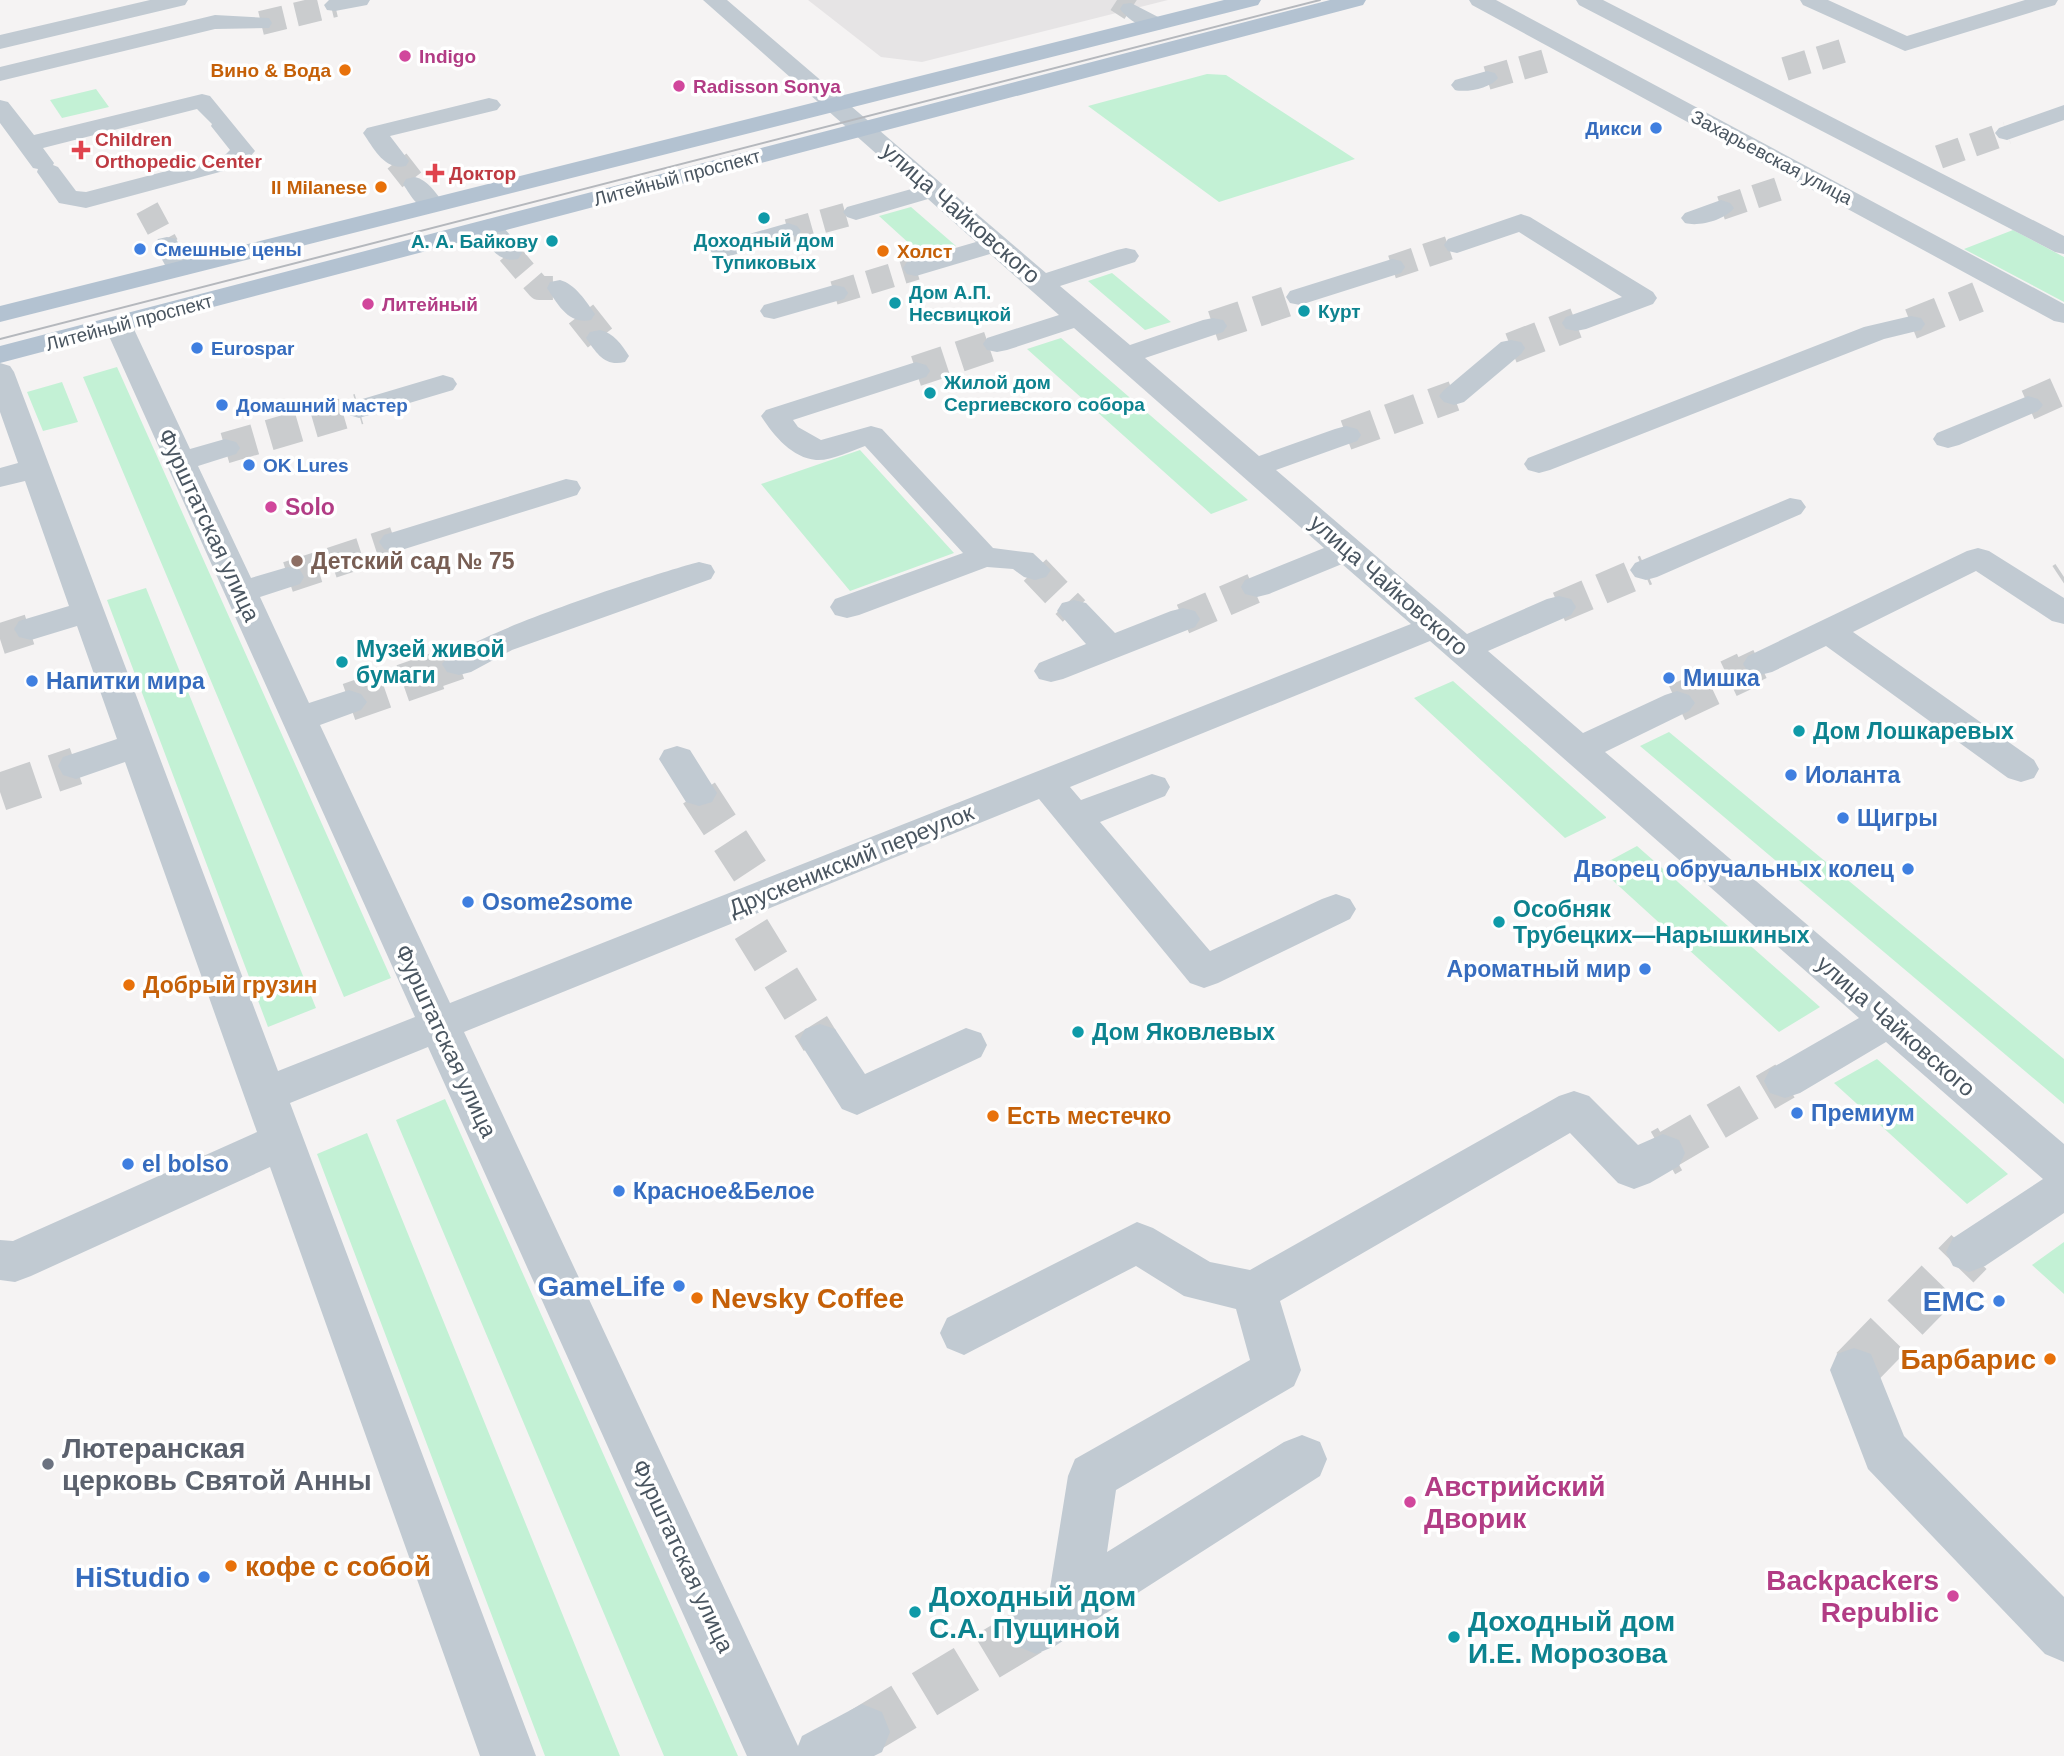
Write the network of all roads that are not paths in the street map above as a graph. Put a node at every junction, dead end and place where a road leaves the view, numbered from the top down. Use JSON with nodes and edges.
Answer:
{"nodes":[{"id":1,"x":177,"y":0,"type":"edge"},
{"id":2,"x":359,"y":0,"type":"edge"},
{"id":3,"x":714,"y":0,"type":"edge"},
{"id":4,"x":1250,"y":0,"type":"edge"},
{"id":5,"x":1354,"y":0,"type":"edge"},
{"id":6,"x":1480,"y":0,"type":"edge"},
{"id":7,"x":1811,"y":0,"type":"edge"},
{"id":8,"x":2047,"y":0,"type":"edge"},
{"id":9,"x":200,"y":4,"type":"dead end"},
{"id":10,"x":1594,"y":4,"type":"edge"},
{"id":11,"x":335,"y":5,"type":"dead end"},
{"id":12,"x":1131,"y":9,"type":"tunnel mouth"},
{"id":13,"x":1569,"y":17,"type":"dead end"},
{"id":14,"x":215,"y":22,"type":"junction"},
{"id":15,"x":261,"y":23,"type":"tunnel mouth"},
{"id":16,"x":1154,"y":24,"type":"junction"},
{"id":17,"x":1888,"y":36,"type":"junction"},
{"id":18,"x":0,"y":42,"type":"edge"},
{"id":19,"x":1864,"y":44,"type":"tunnel mouth"},
{"id":20,"x":1576,"y":52,"type":"junction"},
{"id":21,"x":1549,"y":60,"type":"tunnel mouth"},
{"id":22,"x":1774,"y":72,"type":"tunnel mouth"},
{"id":23,"x":0,"y":74,"type":"edge"},
{"id":24,"x":1487,"y":78,"type":"tunnel mouth"},
{"id":25,"x":1746,"y":81,"type":"junction"},
{"id":26,"x":1463,"y":85,"type":"dead end"},
{"id":27,"x":489,"y":104,"type":"dead end"},
{"id":28,"x":835,"y":104,"type":"junction"},
{"id":29,"x":0,"y":107,"type":"edge"},
{"id":30,"x":2064,"y":112,"type":"edge"},
{"id":31,"x":863,"y":128,"type":"junction"},
{"id":32,"x":2007,"y":133,"type":"tunnel mouth"},
{"id":33,"x":1861,"y":140,"type":"junction"},
{"id":34,"x":28,"y":144,"type":"junction"},
{"id":35,"x":1826,"y":152,"type":"dead end"},
{"id":36,"x":1939,"y":157,"type":"tunnel mouth"},
{"id":37,"x":397,"y":161,"type":"tunnel mouth"},
{"id":38,"x":1913,"y":167,"type":"junction"},
{"id":39,"x":1810,"y":178,"type":"junction"},
{"id":40,"x":415,"y":184,"type":"tunnel mouth"},
{"id":41,"x":1781,"y":188,"type":"tunnel mouth"},
{"id":42,"x":934,"y":190,"type":"junction"},
{"id":43,"x":431,"y":204,"type":"junction"},
{"id":44,"x":1721,"y":208,"type":"tunnel mouth"},
{"id":45,"x":856,"y":212,"type":"tunnel mouth"},
{"id":46,"x":1694,"y":218,"type":"dead end"},
{"id":47,"x":489,"y":227,"type":"junction"},
{"id":48,"x":788,"y":231,"type":"tunnel mouth"},
{"id":49,"x":996,"y":244,"type":"junction"},
{"id":50,"x":1457,"y":245,"type":"tunnel mouth"},
{"id":51,"x":2064,"y":246,"type":"edge"},
{"id":52,"x":723,"y":250,"type":"dead end"},
{"id":53,"x":509,"y":253,"type":"tunnel mouth"},
{"id":54,"x":1126,"y":256,"type":"dead end"},
{"id":55,"x":1392,"y":267,"type":"tunnel mouth"},
{"id":56,"x":916,"y":268,"type":"tunnel mouth"},
{"id":57,"x":1041,"y":283,"type":"junction"},
{"id":58,"x":2008,"y":285,"type":"junction"},
{"id":59,"x":560,"y":288,"type":"tunnel mouth"},
{"id":60,"x":834,"y":293,"type":"tunnel mouth"},
{"id":61,"x":1300,"y":297,"type":"tunnel mouth"},
{"id":62,"x":1978,"y":297,"type":"tunnel mouth"},
{"id":63,"x":774,"y":311,"type":"dead end"},
{"id":64,"x":0,"y":314,"type":"edge"},
{"id":65,"x":582,"y":314,"type":"tunnel mouth"},
{"id":66,"x":2064,"y":315,"type":"edge"},
{"id":67,"x":1080,"y":317,"type":"junction"},
{"id":68,"x":1576,"y":323,"type":"tunnel mouth"},
{"id":69,"x":1911,"y":324,"type":"tunnel mouth"},
{"id":70,"x":118,"y":325,"type":"junction"},
{"id":71,"x":1213,"y":327,"type":"tunnel mouth"},
{"id":72,"x":998,"y":344,"type":"tunnel mouth"},
{"id":73,"x":1511,"y":348,"type":"tunnel mouth"},
{"id":74,"x":0,"y":355,"type":"edge"},
{"id":75,"x":1124,"y":356,"type":"junction"},
{"id":76,"x":916,"y":371,"type":"tunnel mouth"},
{"id":77,"x":0,"y":372,"type":"edge"},
{"id":78,"x":443,"y":384,"type":"dead end"},
{"id":79,"x":1454,"y":396,"type":"tunnel mouth"},
{"id":80,"x":2028,"y":405,"type":"tunnel mouth"},
{"id":81,"x":359,"y":409,"type":"tunnel mouth"},
{"id":82,"x":1346,"y":435,"type":"tunnel mouth"},
{"id":83,"x":1948,"y":439,"type":"dead end"},
{"id":84,"x":225,"y":448,"type":"tunnel mouth"},
{"id":85,"x":180,"y":462,"type":"junction"},
{"id":86,"x":1539,"y":464,"type":"dead end"},
{"id":87,"x":1254,"y":468,"type":"junction"},
{"id":88,"x":18,"y":473,"type":"edge"},
{"id":89,"x":566,"y":488,"type":"dead end"},
{"id":90,"x":1790,"y":507,"type":"dead end"},
{"id":91,"x":395,"y":542,"type":"tunnel mouth"},
{"id":92,"x":1347,"y":550,"type":"junction"},
{"id":93,"x":984,"y":557,"type":"junction"},
{"id":94,"x":1646,"y":569,"type":"tunnel mouth"},
{"id":95,"x":1035,"y":570,"type":"tunnel mouth"},
{"id":96,"x":699,"y":572,"type":"dead end"},
{"id":97,"x":288,"y":577,"type":"tunnel mouth"},
{"id":98,"x":1257,"y":587,"type":"tunnel mouth"},
{"id":99,"x":240,"y":592,"type":"junction"},
{"id":100,"x":847,"y":607,"type":"dead end"},
{"id":101,"x":1559,"y":607,"type":"tunnel mouth"},
{"id":102,"x":89,"y":611,"type":"junction"},
{"id":103,"x":1074,"y":611,"type":"tunnel mouth"},
{"id":104,"x":2064,"y":613,"type":"edge"},
{"id":105,"x":1183,"y":619,"type":"tunnel mouth"},
{"id":106,"x":31,"y":629,"type":"tunnel mouth"},
{"id":107,"x":1828,"y":631,"type":"junction"},
{"id":108,"x":1449,"y":638,"type":"junction"},
{"id":109,"x":1109,"y":648,"type":"junction"},
{"id":110,"x":459,"y":664,"type":"tunnel mouth"},
{"id":111,"x":1760,"y":664,"type":"tunnel mouth"},
{"id":112,"x":1051,"y":671,"type":"dead end"},
{"id":113,"x":349,"y":702,"type":"tunnel mouth"},
{"id":114,"x":1677,"y":703,"type":"tunnel mouth"},
{"id":115,"x":299,"y":719,"type":"junction"},
{"id":116,"x":138,"y":746,"type":"junction"},
{"id":117,"x":1577,"y":750,"type":"junction"},
{"id":118,"x":677,"y":760,"type":"dead end"},
{"id":119,"x":76,"y":766,"type":"tunnel mouth"},
{"id":120,"x":2021,"y":769,"type":"dead end"},
{"id":121,"x":1045,"y":782,"type":"junction"},
{"id":122,"x":1152,"y":787,"type":"dead end"},
{"id":123,"x":699,"y":793,"type":"tunnel mouth"},
{"id":124,"x":1074,"y":818,"type":"junction"},
{"id":125,"x":1336,"y":909,"type":"dead end"},
{"id":126,"x":1889,"y":1020,"type":"junction"},
{"id":127,"x":438,"y":1024,"type":"junction"},
{"id":128,"x":821,"y":1041,"type":"tunnel mouth"},
{"id":129,"x":966,"y":1045,"type":"dead end"},
{"id":130,"x":1785,"y":1081,"type":"tunnel mouth"},
{"id":131,"x":265,"y":1094,"type":"junction"},
{"id":132,"x":282,"y":1141,"type":"junction"},
{"id":133,"x":1663,"y":1153,"type":"tunnel mouth"},
{"id":134,"x":2064,"y":1171,"type":"edge"},
{"id":135,"x":2064,"y":1189,"type":"edge"},
{"id":136,"x":1969,"y":1252,"type":"tunnel mouth"},
{"id":137,"x":0,"y":1260,"type":"edge"},
{"id":138,"x":1254,"y":1292,"type":"junction"},
{"id":139,"x":964,"y":1333,"type":"dead end"},
{"id":140,"x":1854,"y":1370,"type":"dead end"},
{"id":141,"x":1302,"y":1459,"type":"dead end"},
{"id":142,"x":2064,"y":1635,"type":"edge"},
{"id":143,"x":508,"y":1756,"type":"edge"},
{"id":144,"x":775,"y":1756,"type":"edge"}],
"edges":[{"from":1,"to":18,"type":"street"},
{"from":2,"to":11,"type":"street"},
{"from":3,"to":28,"type":"street","name":"улица Чайковского"},
{"from":4,"to":16,"type":"main road","name":"Литейный проспект"},
{"from":5,"to":31,"type":"main road","name":"Литейный проспект"},
{"from":6,"to":20,"type":"street","name":"Захарьевская улица"},
{"from":7,"to":17,"type":"street"},
{"from":8,"to":17,"type":"street"},
{"from":9,"to":14,"type":"street"},
{"from":10,"to":13,"type":"street"},
{"from":10,"to":25,"type":"street"},
{"from":12,"to":16,"type":"street"},
{"from":14,"to":15,"type":"street"},
{"from":14,"to":23,"type":"street"},
{"from":16,"to":28,"type":"main road","name":"Литейный проспект"},
{"from":17,"to":19,"type":"street"},
{"from":20,"to":21,"type":"street"},
{"from":20,"to":39,"type":"street","name":"Захарьевская улица"},
{"from":22,"to":25,"type":"street"},
{"from":24,"to":26,"type":"street"},
{"from":25,"to":33,"type":"street"},
{"from":27,"to":37,"type":"street"},
{"from":28,"to":31,"type":"street","name":"улица Чайковского"},
{"from":28,"to":43,"type":"main road","name":"Литейный проспект"},
{"from":29,"to":34,"type":"street"},
{"from":30,"to":32,"type":"street"},
{"from":31,"to":42,"type":"street","name":"улица Чайковского"},
{"from":31,"to":47,"type":"main road","name":"Литейный проспект"},
{"from":33,"to":35,"type":"street"},
{"from":33,"to":38,"type":"street"},
{"from":34,"to":34,"type":"street"},
{"from":36,"to":38,"type":"street"},
{"from":38,"to":51,"type":"street"},
{"from":39,"to":41,"type":"street"},
{"from":39,"to":58,"type":"street","name":"Захарьевская улица"},
{"from":40,"to":43,"type":"street"},
{"from":42,"to":45,"type":"street"},
{"from":42,"to":49,"type":"street","name":"улица Чайковского"},
{"from":43,"to":64,"type":"main road","name":"Литейный проспект"},
{"from":44,"to":46,"type":"street"},
{"from":47,"to":53,"type":"street"},
{"from":47,"to":70,"type":"main road","name":"Литейный проспект"},
{"from":48,"to":52,"type":"street"},
{"from":49,"to":56,"type":"street"},
{"from":49,"to":57,"type":"street","name":"улица Чайковского"},
{"from":50,"to":68,"type":"street"},
{"from":54,"to":57,"type":"street"},
{"from":55,"to":61,"type":"street"},
{"from":57,"to":67,"type":"street","name":"улица Чайковского"},
{"from":58,"to":62,"type":"street"},
{"from":58,"to":66,"type":"street","name":"Захарьевская улица"},
{"from":59,"to":65,"type":"street"},
{"from":60,"to":63,"type":"street"},
{"from":67,"to":72,"type":"street"},
{"from":67,"to":75,"type":"street","name":"улица Чайковского"},
{"from":69,"to":86,"type":"street"},
{"from":70,"to":74,"type":"main road","name":"Литейный проспект"},
{"from":70,"to":85,"type":"street","name":"Фурштатская улица"},
{"from":71,"to":75,"type":"street"},
{"from":73,"to":79,"type":"street"},
{"from":75,"to":87,"type":"street","name":"улица Чайковского"},
{"from":76,"to":93,"type":"street"},
{"from":77,"to":88,"type":"street"},
{"from":78,"to":81,"type":"street"},
{"from":80,"to":83,"type":"street"},
{"from":82,"to":87,"type":"street"},
{"from":84,"to":85,"type":"street"},
{"from":85,"to":99,"type":"street","name":"Фурштатская улица"},
{"from":87,"to":92,"type":"street","name":"улица Чайковского"},
{"from":88,"to":102,"type":"street"},
{"from":89,"to":91,"type":"street"},
{"from":90,"to":94,"type":"street"},
{"from":92,"to":98,"type":"street"},
{"from":92,"to":108,"type":"street","name":"улица Чайковского"},
{"from":93,"to":95,"type":"street"},
{"from":93,"to":100,"type":"street"},
{"from":96,"to":110,"type":"street"},
{"from":97,"to":99,"type":"street"},
{"from":99,"to":115,"type":"street","name":"Фурштатская улица"},
{"from":101,"to":108,"type":"street","name":"Друскеникский переулок"},
{"from":102,"to":106,"type":"street"},
{"from":102,"to":116,"type":"street"},
{"from":103,"to":109,"type":"street"},
{"from":104,"to":107,"type":"street"},
{"from":105,"to":109,"type":"street"},
{"from":107,"to":111,"type":"street"},
{"from":107,"to":120,"type":"street"},
{"from":108,"to":117,"type":"street","name":"улица Чайковского"},
{"from":108,"to":121,"type":"street","name":"Друскеникский переулок"},
{"from":109,"to":112,"type":"street"},
{"from":113,"to":115,"type":"street"},
{"from":114,"to":117,"type":"street"},
{"from":115,"to":127,"type":"street","name":"Фурштатская улица"},
{"from":116,"to":119,"type":"street"},
{"from":116,"to":131,"type":"street"},
{"from":117,"to":126,"type":"street","name":"улица Чайковского"},
{"from":118,"to":123,"type":"street"},
{"from":121,"to":124,"type":"street"},
{"from":121,"to":127,"type":"street","name":"Друскеникский переулок"},
{"from":122,"to":124,"type":"street"},
{"from":124,"to":125,"type":"street"},
{"from":126,"to":130,"type":"street"},
{"from":126,"to":134,"type":"street","name":"улица Чайковского"},
{"from":127,"to":131,"type":"street","name":"Друскеникский переулок"},
{"from":127,"to":144,"type":"street","name":"Фурштатская улица"},
{"from":128,"to":129,"type":"street"},
{"from":131,"to":132,"type":"street"},
{"from":132,"to":137,"type":"street"},
{"from":132,"to":143,"type":"street"},
{"from":133,"to":138,"type":"street"},
{"from":135,"to":136,"type":"street"},
{"from":138,"to":139,"type":"street"},
{"from":138,"to":141,"type":"street"},
{"from":140,"to":142,"type":"street"}]}
